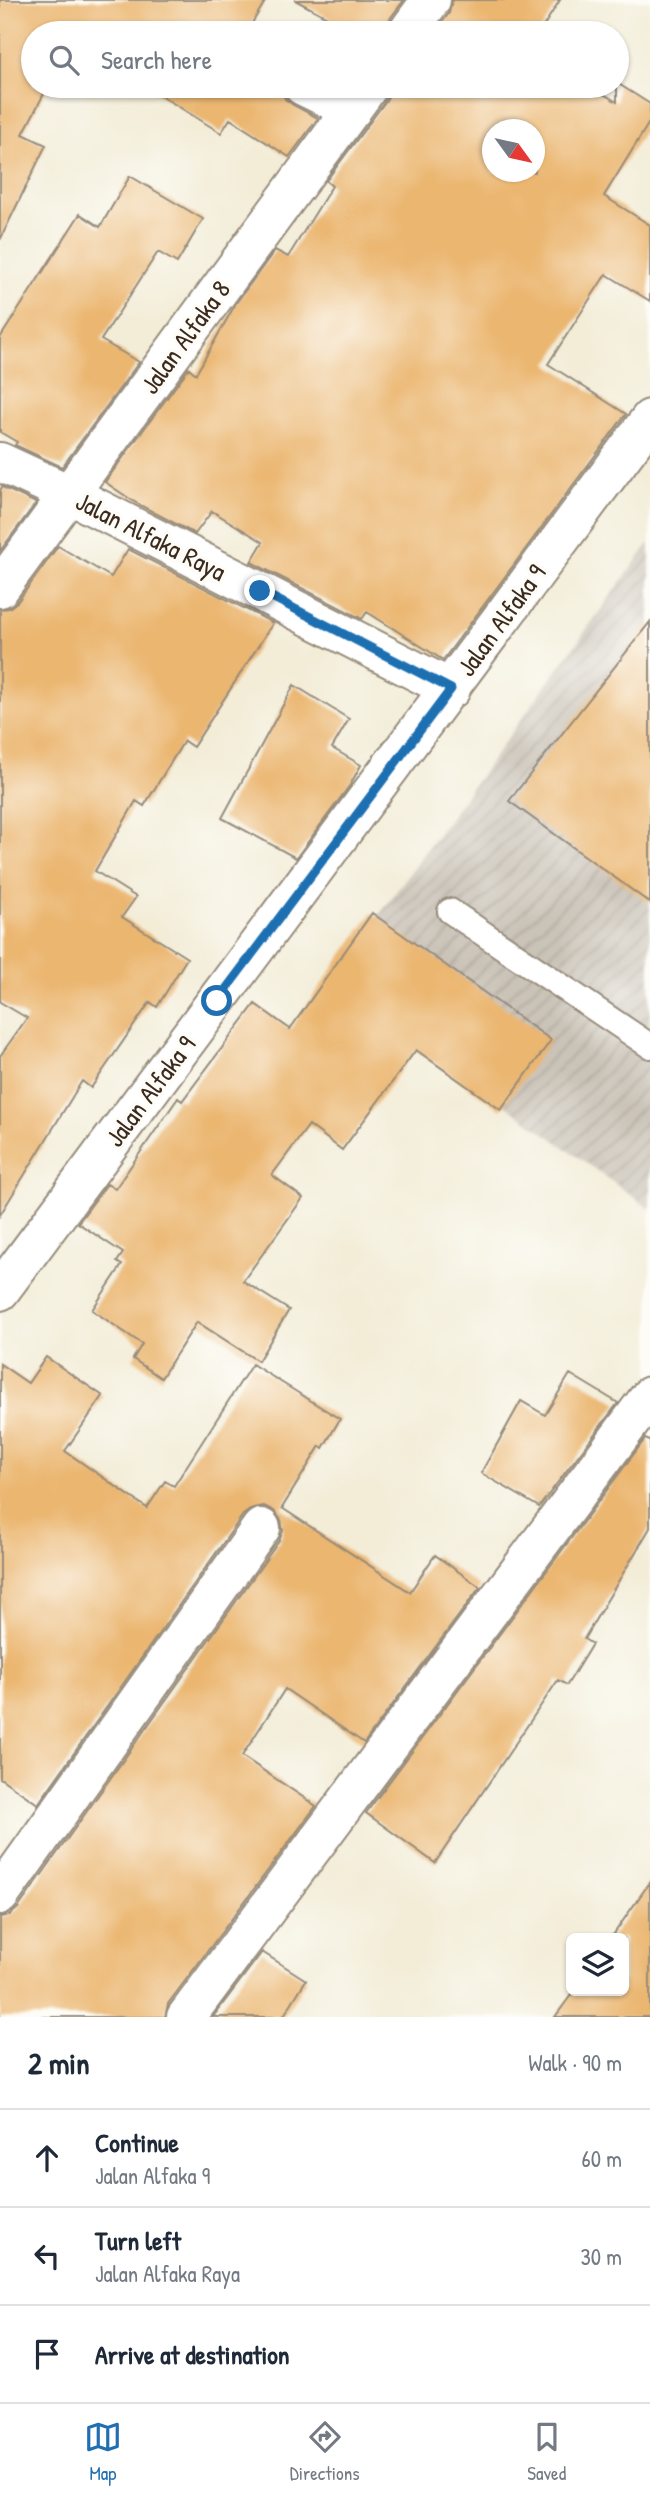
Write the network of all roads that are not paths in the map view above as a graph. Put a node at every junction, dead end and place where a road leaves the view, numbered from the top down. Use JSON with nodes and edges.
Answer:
{"nodes":[{"id":1,"x":431,"y":0,"type":"edge"},
{"id":2,"x":416,"y":21,"type":"edge"},
{"id":3,"x":361,"y":98,"type":"edge"},
{"id":4,"x":650,"y":419,"type":"edge"},
{"id":5,"x":0,"y":462,"type":"edge"},
{"id":6,"x":69,"y":494,"type":"junction"},
{"id":7,"x":0,"y":587,"type":"edge"},
{"id":8,"x":451,"y":689,"type":"junction"},
{"id":9,"x":450,"y":911,"type":"dead end"},
{"id":10,"x":650,"y":1046,"type":"edge"},
{"id":11,"x":0,"y":1292,"type":"edge"},
{"id":12,"x":650,"y":1395,"type":"edge"},
{"id":13,"x":261,"y":1528,"type":"dead end"},
{"id":14,"x":0,"y":1895,"type":"edge"},
{"id":15,"x":186,"y":2017,"type":"edge"}],
"edges":[{"from":1,"to":2,"type":"street"},
{"from":3,"to":6,"type":"street","name":"Jalan Alfaka 8"},
{"from":4,"to":8,"type":"street","name":"Jalan Alfaka 9"},
{"from":5,"to":6,"type":"street","name":"Jalan Alfaka Raya"},
{"from":6,"to":7,"type":"street","name":"Jalan Alfaka 8"},
{"from":6,"to":8,"type":"street","name":"Jalan Alfaka Raya"},
{"from":8,"to":11,"type":"street","name":"Jalan Alfaka 9"},
{"from":9,"to":10,"type":"lane"},
{"from":12,"to":15,"type":"street"},
{"from":13,"to":14,"type":"street"}]}
